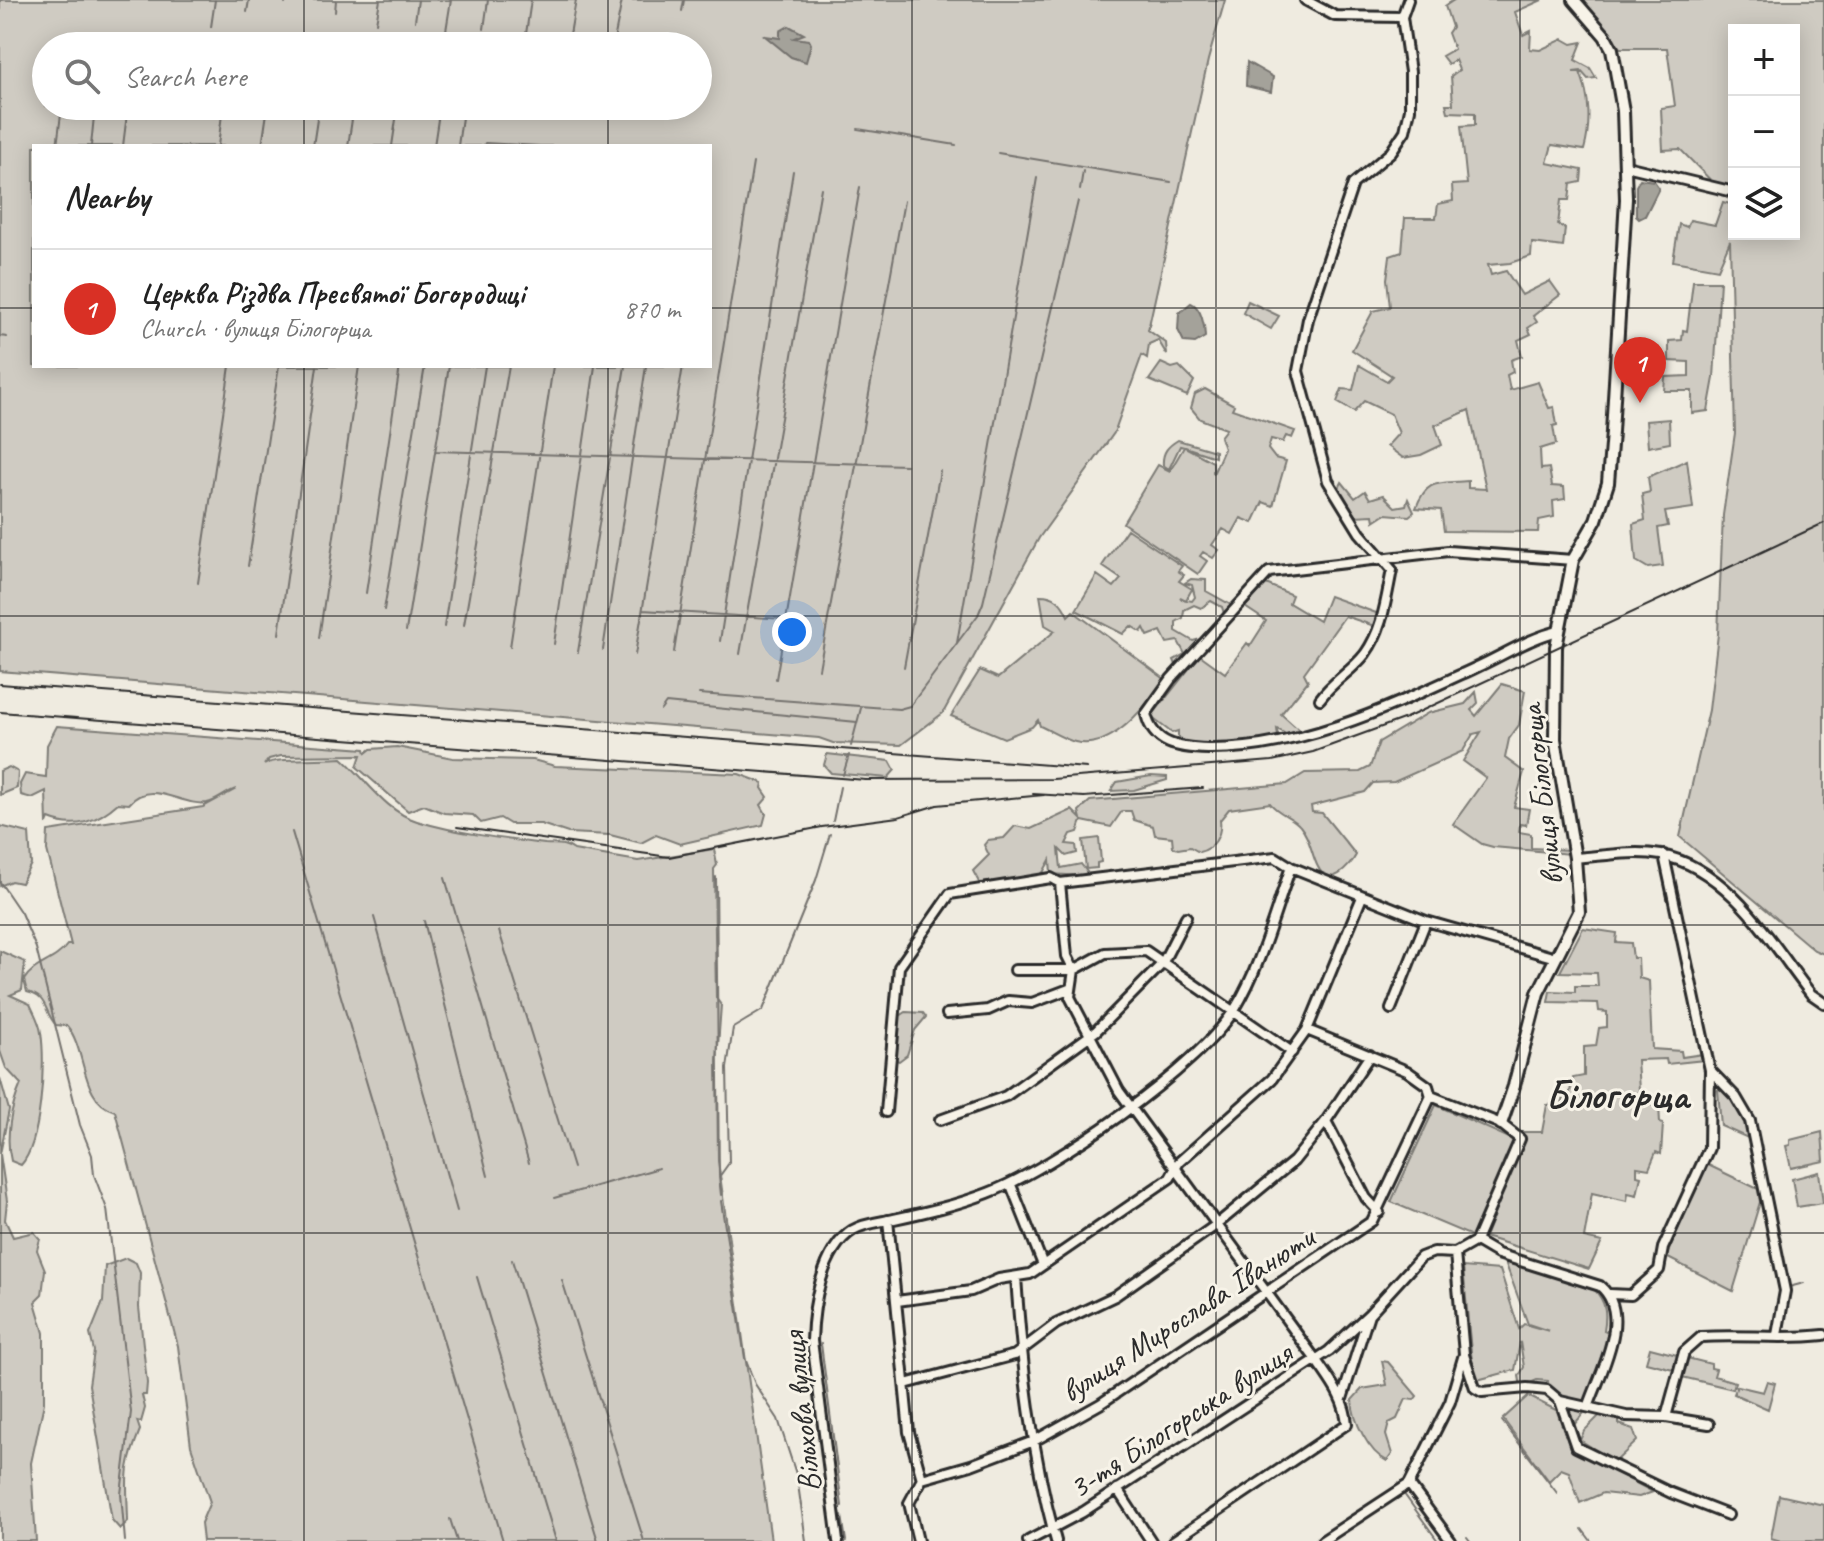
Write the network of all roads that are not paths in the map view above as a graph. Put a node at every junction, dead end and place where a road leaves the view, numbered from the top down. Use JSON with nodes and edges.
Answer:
{"nodes":[{"id":1,"x":1305,"y":0,"type":"edge"},
{"id":2,"x":1408,"y":0,"type":"edge"},
{"id":3,"x":1574,"y":0,"type":"edge"},
{"id":4,"x":1402,"y":17,"type":"junction"},
{"id":5,"x":1626,"y":166,"type":"junction"},
{"id":6,"x":1728,"y":191,"type":"edge"},
{"id":7,"x":1386,"y":560,"type":"junction"},
{"id":8,"x":1573,"y":560,"type":"junction"},
{"id":9,"x":1559,"y":631,"type":"junction"},
{"id":10,"x":1320,"y":699,"type":"dead end"},
{"id":11,"x":1664,"y":855,"type":"junction"},
{"id":12,"x":1575,"y":858,"type":"junction"},
{"id":13,"x":1291,"y":867,"type":"junction"},
{"id":14,"x":1060,"y":883,"type":"junction"},
{"id":15,"x":1362,"y":897,"type":"junction"},
{"id":16,"x":1186,"y":917,"type":"dead end"},
{"id":17,"x":1426,"y":921,"type":"junction"},
{"id":18,"x":1556,"y":958,"type":"junction"},
{"id":19,"x":1162,"y":964,"type":"junction"},
{"id":20,"x":1015,"y":970,"type":"dead end"},
{"id":21,"x":1074,"y":970,"type":"junction"},
{"id":22,"x":1069,"y":989,"type":"junction"},
{"id":23,"x":1824,"y":1003,"type":"edge"},
{"id":24,"x":1391,"y":1009,"type":"dead end"},
{"id":25,"x":1234,"y":1011,"type":"junction"},
{"id":26,"x":947,"y":1014,"type":"dead end"},
{"id":27,"x":1307,"y":1030,"type":"junction"},
{"id":28,"x":1089,"y":1036,"type":"junction"},
{"id":29,"x":1292,"y":1052,"type":"junction"},
{"id":30,"x":1370,"y":1055,"type":"junction"},
{"id":31,"x":1710,"y":1070,"type":"junction"},
{"id":32,"x":1431,"y":1096,"type":"junction"},
{"id":33,"x":1131,"y":1108,"type":"junction"},
{"id":34,"x":886,"y":1112,"type":"dead end"},
{"id":35,"x":940,"y":1120,"type":"dead end"},
{"id":36,"x":1326,"y":1121,"type":"junction"},
{"id":37,"x":1501,"y":1124,"type":"junction"},
{"id":38,"x":1177,"y":1168,"type":"junction"},
{"id":39,"x":1011,"y":1185,"type":"junction"},
{"id":40,"x":1379,"y":1212,"type":"junction"},
{"id":41,"x":888,"y":1220,"type":"junction"},
{"id":42,"x":1216,"y":1225,"type":"junction"},
{"id":43,"x":1476,"y":1241,"type":"junction"},
{"id":44,"x":1455,"y":1253,"type":"junction"},
{"id":45,"x":1043,"y":1265,"type":"junction"},
{"id":46,"x":1016,"y":1277,"type":"junction"},
{"id":47,"x":1266,"y":1292,"type":"junction"},
{"id":48,"x":1610,"y":1294,"type":"junction"},
{"id":49,"x":897,"y":1301,"type":"junction"},
{"id":50,"x":1369,"y":1314,"type":"junction"},
{"id":51,"x":1777,"y":1335,"type":"junction"},
{"id":52,"x":1824,"y":1335,"type":"edge"},
{"id":53,"x":1021,"y":1350,"type":"junction"},
{"id":54,"x":1464,"y":1354,"type":"junction"},
{"id":55,"x":1316,"y":1360,"type":"junction"},
{"id":56,"x":905,"y":1384,"type":"junction"},
{"id":57,"x":1342,"y":1399,"type":"junction"},
{"id":58,"x":1560,"y":1401,"type":"junction"},
{"id":59,"x":1589,"y":1405,"type":"junction"},
{"id":60,"x":1666,"y":1417,"type":"junction"},
{"id":61,"x":1709,"y":1424,"type":"dead end"},
{"id":62,"x":1034,"y":1441,"type":"junction"},
{"id":63,"x":922,"y":1479,"type":"junction"},
{"id":64,"x":1409,"y":1484,"type":"junction"},
{"id":65,"x":1117,"y":1489,"type":"junction"},
{"id":66,"x":1728,"y":1515,"type":"dead end"},
{"id":67,"x":1053,"y":1530,"type":"junction"},
{"id":68,"x":838,"y":1541,"type":"edge"},
{"id":69,"x":918,"y":1541,"type":"edge"},
{"id":70,"x":1028,"y":1541,"type":"edge"},
{"id":71,"x":1056,"y":1541,"type":"edge"},
{"id":72,"x":1151,"y":1541,"type":"edge"},
{"id":73,"x":1173,"y":1541,"type":"edge"},
{"id":74,"x":1322,"y":1541,"type":"edge"},
{"id":75,"x":1451,"y":1541,"type":"edge"}],
"edges":[{"from":1,"to":4,"type":"street"},
{"from":2,"to":4,"type":"street"},
{"from":3,"to":5,"type":"street","name":"вулиця Білогорща"},
{"from":4,"to":7,"type":"street"},
{"from":5,"to":6,"type":"street"},
{"from":5,"to":8,"type":"street","name":"вулиця Білогорща"},
{"from":7,"to":8,"type":"street"},
{"from":7,"to":9,"type":"street"},
{"from":7,"to":10,"type":"street"},
{"from":8,"to":9,"type":"street","name":"вулиця Білогорща"},
{"from":9,"to":12,"type":"street","name":"вулиця Білогорща"},
{"from":11,"to":12,"type":"street"},
{"from":11,"to":23,"type":"street"},
{"from":11,"to":31,"type":"street"},
{"from":12,"to":18,"type":"street","name":"вулиця Білогорща"},
{"from":13,"to":14,"type":"street"},
{"from":13,"to":15,"type":"street"},
{"from":13,"to":25,"type":"street","name":"Вільхова вулиця"},
{"from":14,"to":21,"type":"street"},
{"from":14,"to":34,"type":"street"},
{"from":15,"to":17,"type":"street"},
{"from":15,"to":27,"type":"street"},
{"from":16,"to":19,"type":"street"},
{"from":17,"to":18,"type":"street"},
{"from":17,"to":24,"type":"street"},
{"from":18,"to":37,"type":"street","name":"вулиця Білогорща"},
{"from":19,"to":21,"type":"street"},
{"from":19,"to":25,"type":"street"},
{"from":19,"to":28,"type":"street"},
{"from":20,"to":21,"type":"street"},
{"from":21,"to":22,"type":"street"},
{"from":22,"to":26,"type":"street"},
{"from":22,"to":28,"type":"street"},
{"from":25,"to":29,"type":"street"},
{"from":25,"to":33,"type":"street","name":"Вільхова вулиця"},
{"from":27,"to":29,"type":"street"},
{"from":27,"to":30,"type":"street"},
{"from":28,"to":33,"type":"street"},
{"from":28,"to":35,"type":"street"},
{"from":29,"to":38,"type":"street"},
{"from":30,"to":32,"type":"street"},
{"from":30,"to":36,"type":"street"},
{"from":31,"to":48,"type":"street"},
{"from":31,"to":51,"type":"street"},
{"from":32,"to":37,"type":"street"},
{"from":32,"to":40,"type":"street","name":"вулиця Мирослава Іванюти"},
{"from":33,"to":38,"type":"street"},
{"from":33,"to":39,"type":"street","name":"Вільхова вулиця"},
{"from":36,"to":40,"type":"street"},
{"from":36,"to":42,"type":"street"},
{"from":37,"to":43,"type":"street"},
{"from":38,"to":42,"type":"street"},
{"from":38,"to":45,"type":"street"},
{"from":39,"to":41,"type":"street","name":"Вільхова вулиця"},
{"from":39,"to":45,"type":"street"},
{"from":40,"to":47,"type":"street","name":"вулиця Мирослава Іванюти"},
{"from":41,"to":49,"type":"street"},
{"from":41,"to":68,"type":"street","name":"Вільхова вулиця"},
{"from":42,"to":47,"type":"street"},
{"from":42,"to":53,"type":"street"},
{"from":43,"to":44,"type":"street","name":"3-тя Білогорська вулиця"},
{"from":43,"to":48,"type":"street"},
{"from":44,"to":50,"type":"street","name":"3-тя Білогорська вулиця"},
{"from":44,"to":54,"type":"street"},
{"from":45,"to":46,"type":"street"},
{"from":46,"to":49,"type":"street"},
{"from":46,"to":53,"type":"street"},
{"from":47,"to":55,"type":"street"},
{"from":47,"to":62,"type":"street","name":"вулиця Мирослава Іванюти"},
{"from":48,"to":59,"type":"street"},
{"from":49,"to":56,"type":"street"},
{"from":50,"to":55,"type":"street","name":"3-тя Білогорська вулиця"},
{"from":50,"to":57,"type":"street"},
{"from":51,"to":52,"type":"street"},
{"from":51,"to":60,"type":"street"},
{"from":53,"to":56,"type":"street"},
{"from":53,"to":62,"type":"street"},
{"from":54,"to":58,"type":"street"},
{"from":54,"to":64,"type":"street"},
{"from":55,"to":57,"type":"street"},
{"from":55,"to":65,"type":"street","name":"3-тя Білогорська вулиця"},
{"from":56,"to":63,"type":"street"},
{"from":57,"to":73,"type":"street"},
{"from":58,"to":59,"type":"street"},
{"from":58,"to":66,"type":"street"},
{"from":59,"to":60,"type":"street"},
{"from":60,"to":61,"type":"street"},
{"from":62,"to":63,"type":"street","name":"вулиця Мирослава Іванюти"},
{"from":62,"to":67,"type":"street"},
{"from":63,"to":69,"type":"street"},
{"from":64,"to":74,"type":"street"},
{"from":64,"to":75,"type":"street"},
{"from":65,"to":67,"type":"street","name":"3-тя Білогорська вулиця"},
{"from":65,"to":72,"type":"street"},
{"from":67,"to":70,"type":"street","name":"3-тя Білогорська вулиця"},
{"from":67,"to":71,"type":"street"}]}
